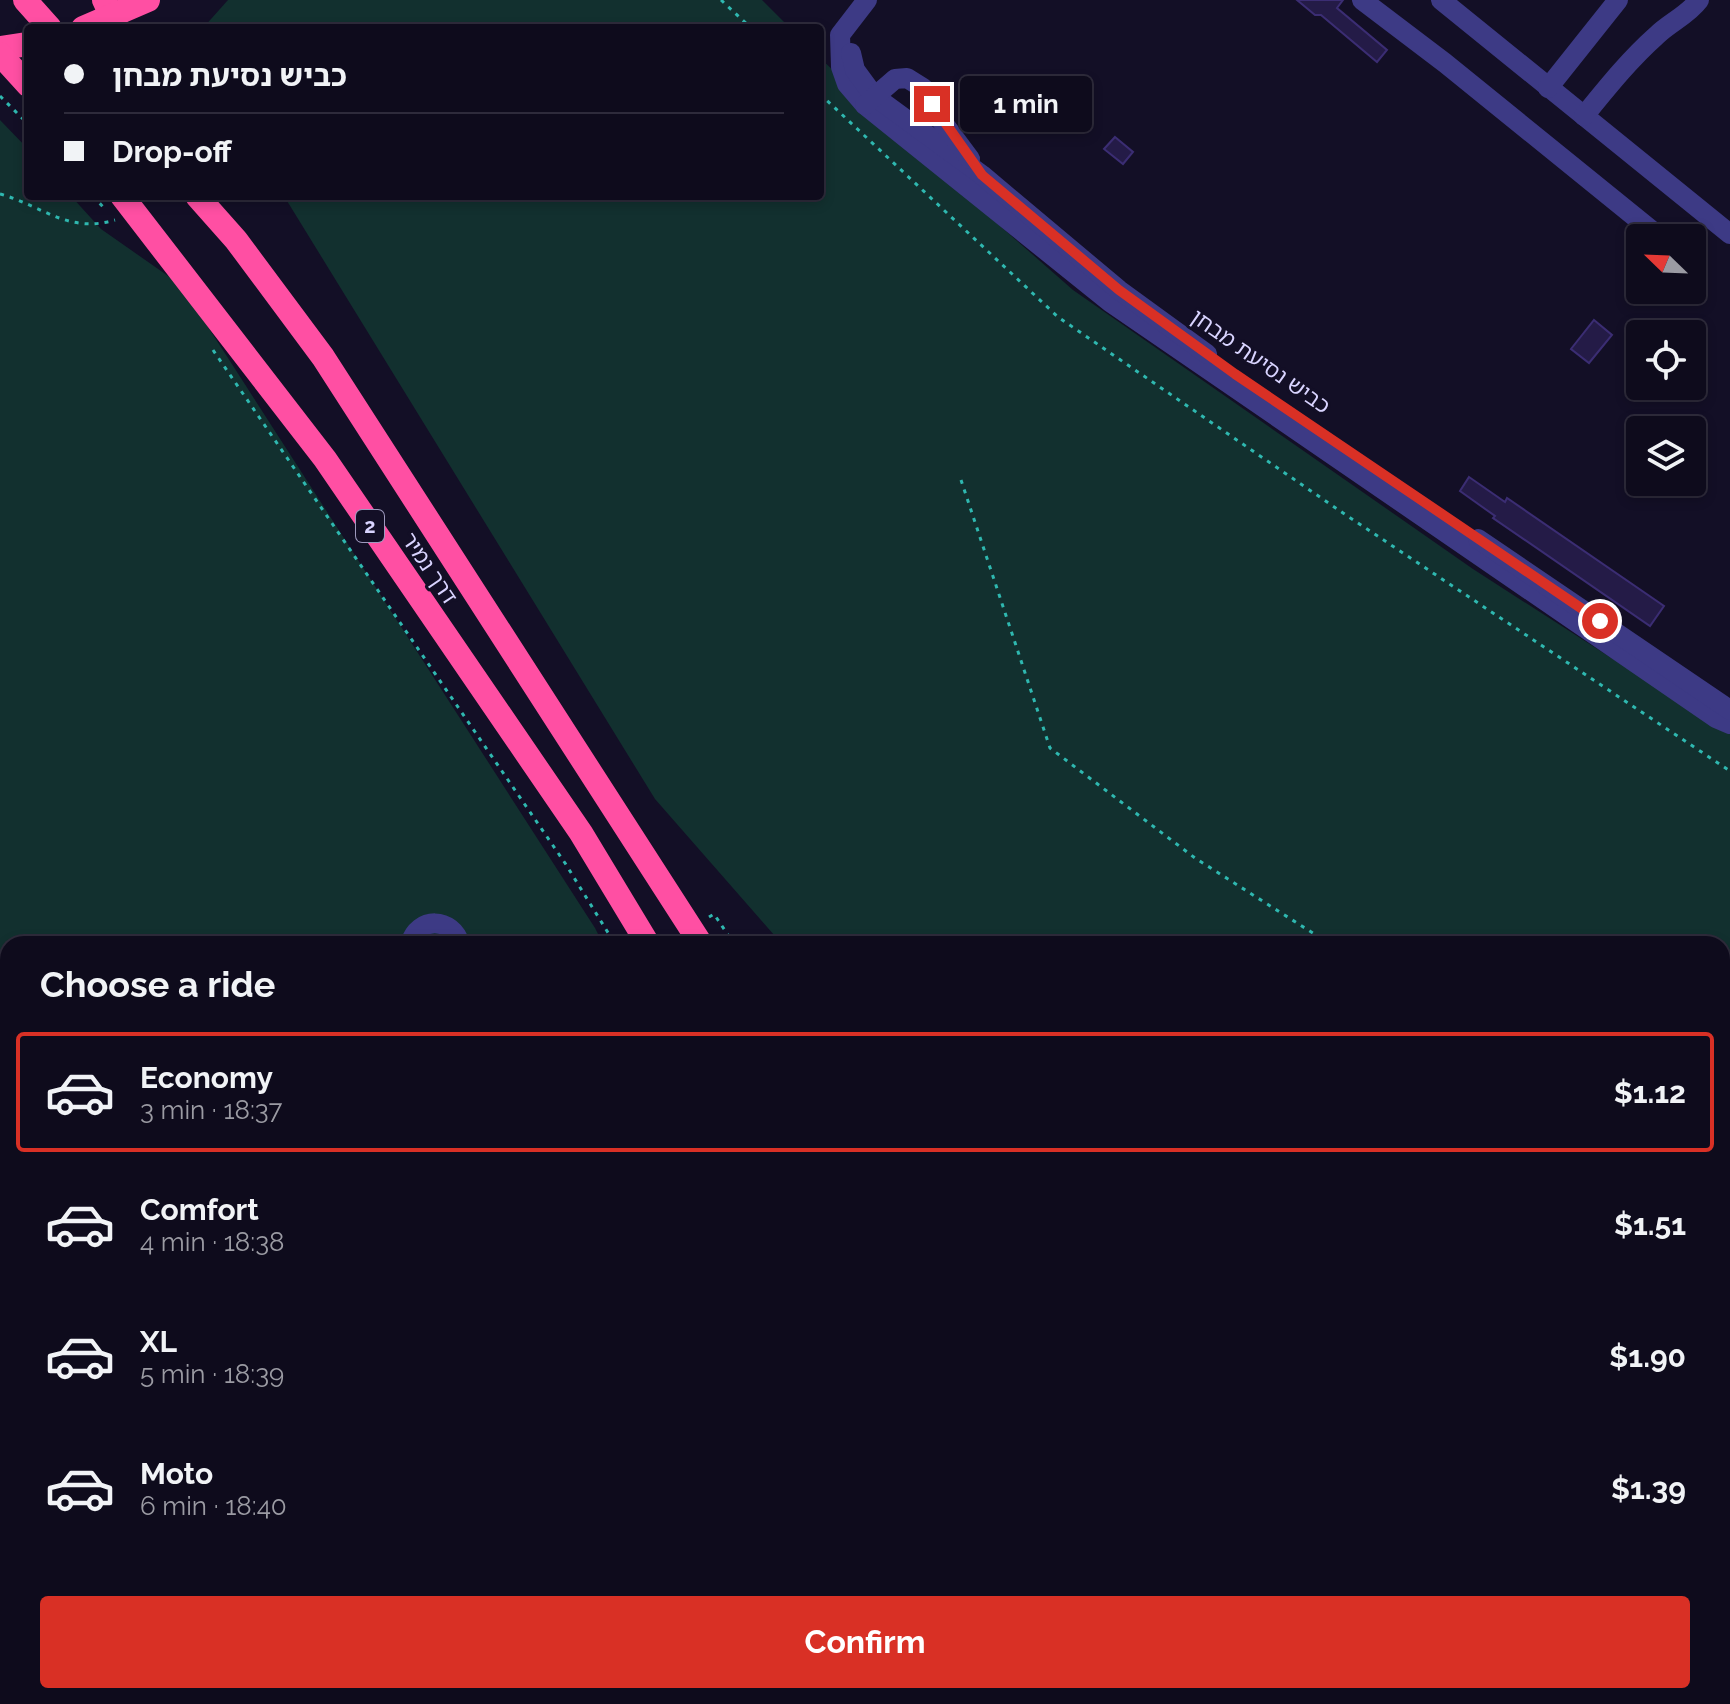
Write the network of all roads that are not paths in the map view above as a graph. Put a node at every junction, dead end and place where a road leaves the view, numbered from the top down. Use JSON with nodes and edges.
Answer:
{"nodes":[{"id":1,"x":25,"y":0,"type":"edge"},
{"id":2,"x":104,"y":0,"type":"edge"},
{"id":3,"x":148,"y":0,"type":"edge"},
{"id":4,"x":867,"y":0,"type":"edge"},
{"id":5,"x":884,"y":0,"type":"edge"},
{"id":6,"x":1362,"y":0,"type":"edge"},
{"id":7,"x":1441,"y":0,"type":"edge"},
{"id":8,"x":1618,"y":0,"type":"edge"},
{"id":9,"x":1699,"y":0,"type":"edge"},
{"id":10,"x":46,"y":24,"type":"edge"},
{"id":11,"x":92,"y":24,"type":"edge"},
{"id":12,"x":115,"y":24,"type":"edge"},
{"id":13,"x":24,"y":45,"type":"edge"},
{"id":14,"x":0,"y":48,"type":"edge"},
{"id":15,"x":0,"y":54,"type":"edge"},
{"id":16,"x":0,"y":81,"type":"edge"},
{"id":17,"x":24,"y":83,"type":"edge"},
{"id":18,"x":24,"y":87,"type":"edge"},
{"id":19,"x":1548,"y":88,"type":"junction"},
{"id":20,"x":870,"y":100,"type":"junction"},
{"id":21,"x":1584,"y":116,"type":"junction"},
{"id":22,"x":982,"y":175,"type":"junction"},
{"id":23,"x":125,"y":200,"type":"edge"},
{"id":24,"x":201,"y":200,"type":"edge"},
{"id":25,"x":211,"y":200,"type":"edge"},
{"id":26,"x":1644,"y":224,"type":"edge"},
{"id":27,"x":1730,"y":234,"type":"edge"},
{"id":28,"x":236,"y":240,"type":"junction"},
{"id":29,"x":1730,"y":710,"type":"edge"},
{"id":30,"x":1730,"y":724,"type":"edge"},
{"id":31,"x":414,"y":936,"type":"edge"},
{"id":32,"x":456,"y":936,"type":"edge"},
{"id":33,"x":643,"y":936,"type":"edge"},
{"id":34,"x":696,"y":936,"type":"edge"}],
"edges":[{"from":1,"to":10,"type":"highway"},
{"from":2,"to":12,"type":"highway"},
{"from":3,"to":11,"type":"highway","bridge":true},
{"from":4,"to":20,"type":"street","name":"כביש נסיעת מבחן"},
{"from":5,"to":20,"type":"street","name":"כביש נסיעת מבחן"},
{"from":6,"to":26,"type":"street"},
{"from":7,"to":19,"type":"street"},
{"from":8,"to":19,"type":"street"},
{"from":9,"to":21,"type":"street"},
{"from":13,"to":14,"type":"highway"},
{"from":15,"to":17,"type":"highway"},
{"from":16,"to":18,"type":"highway"},
{"from":19,"to":21,"type":"street"},
{"from":20,"to":22,"type":"street","name":"כביש נסיעת מבחן"},
{"from":20,"to":22,"type":"street"},
{"from":20,"to":30,"type":"street","name":"כביש נסיעת מבחן"},
{"from":21,"to":27,"type":"street"},
{"from":22,"to":29,"type":"street","name":"כביש נסיעת מבחן"},
{"from":23,"to":33,"type":"highway","name":"דרך נמיר","number":"2"},
{"from":24,"to":28,"type":"highway","name":"דרך נמיר","number":"2"},
{"from":25,"to":28,"type":"highway"},
{"from":28,"to":34,"type":"highway","name":"דרך נמיר","number":"2"},
{"from":31,"to":32,"type":"street"}]}
